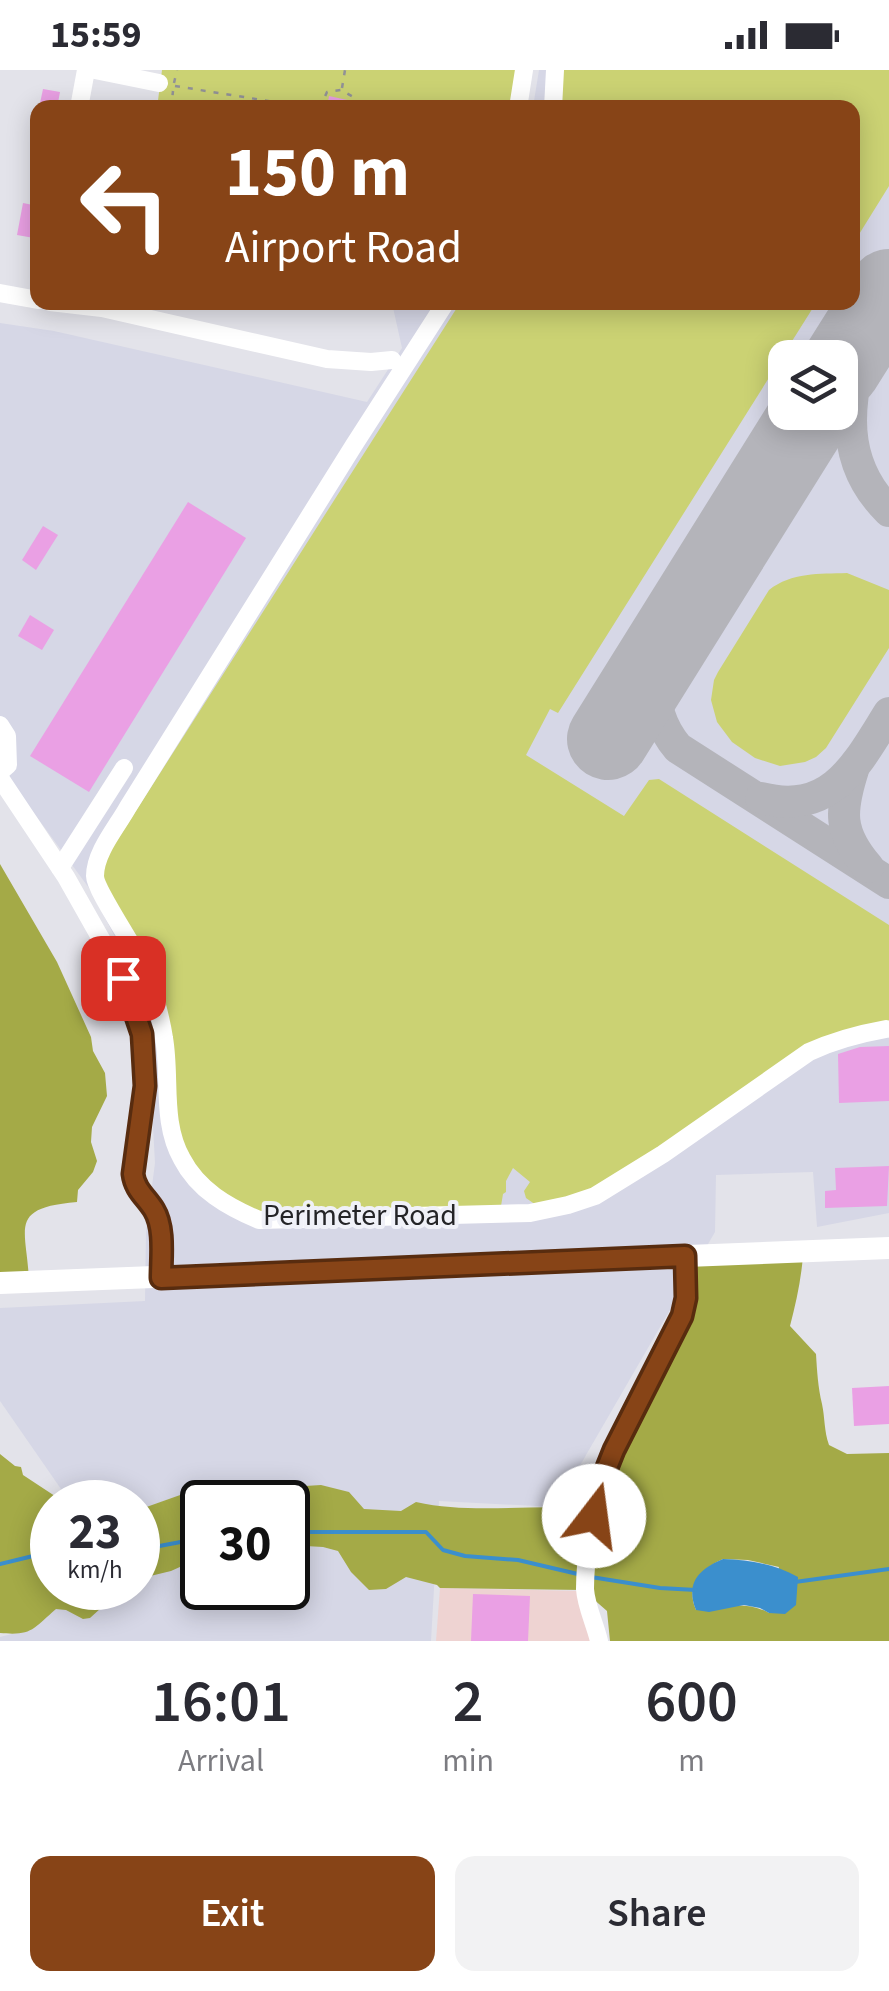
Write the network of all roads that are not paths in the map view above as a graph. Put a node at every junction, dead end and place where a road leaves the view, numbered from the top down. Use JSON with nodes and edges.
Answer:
{"nodes":[{"id":1,"x":86,"y":70,"type":"edge"},
{"id":2,"x":95,"y":70,"type":"edge"},
{"id":3,"x":524,"y":70,"type":"edge"},
{"id":4,"x":555,"y":70,"type":"edge"},
{"id":5,"x":166,"y":85,"type":"road end"},
{"id":6,"x":81,"y":100,"type":"edge"},
{"id":7,"x":519,"y":100,"type":"edge"},
{"id":8,"x":553,"y":100,"type":"edge"},
{"id":9,"x":0,"y":294,"type":"edge"},
{"id":10,"x":30,"y":299,"type":"edge"},
{"id":11,"x":111,"y":310,"type":"edge"},
{"id":12,"x":441,"y":310,"type":"edge"},
{"id":13,"x":392,"y":360,"type":"dead end"},
{"id":14,"x":0,"y":725,"type":"edge"},
{"id":15,"x":124,"y":768,"type":"dead end"},
{"id":16,"x":0,"y":775,"type":"edge"},
{"id":17,"x":60,"y":868,"type":"junction"},
{"id":18,"x":886,"y":1029,"type":"dead end"},
{"id":19,"x":889,"y":1248,"type":"edge"},
{"id":20,"x":685,"y":1256,"type":"junction"},
{"id":21,"x":161,"y":1278,"type":"junction"},
{"id":22,"x":0,"y":1284,"type":"edge"},
{"id":23,"x":598,"y":1641,"type":"edge"}],
"edges":[{"from":1,"to":6,"type":"street"},
{"from":2,"to":5,"type":"street"},
{"from":3,"to":7,"type":"street"},
{"from":4,"to":8,"type":"street"},
{"from":9,"to":10,"type":"street"},
{"from":11,"to":13,"type":"street"},
{"from":12,"to":18,"type":"street","name":"Perimeter Road"},
{"from":14,"to":16,"type":"street"},
{"from":15,"to":17,"type":"street"},
{"from":16,"to":17,"type":"street"},
{"from":17,"to":21,"type":"street"},
{"from":19,"to":20,"type":"main road"},
{"from":20,"to":21,"type":"main road"},
{"from":20,"to":23,"type":"street"},
{"from":21,"to":22,"type":"main road"}]}
